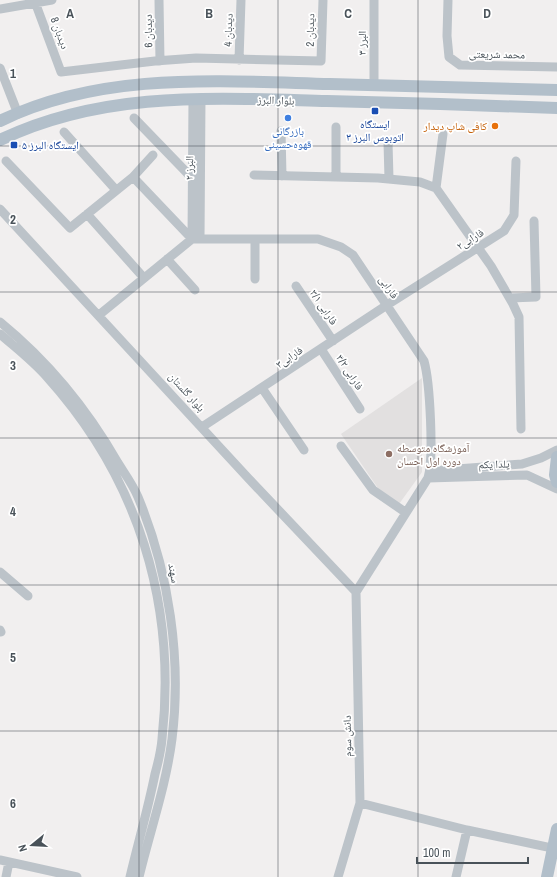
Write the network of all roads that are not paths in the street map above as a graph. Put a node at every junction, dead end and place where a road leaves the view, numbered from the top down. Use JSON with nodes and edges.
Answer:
{"nodes":[{"id":1,"x":52,"y":0,"type":"edge"},
{"id":2,"x":159,"y":0,"type":"edge"},
{"id":3,"x":241,"y":0,"type":"edge"},
{"id":4,"x":323,"y":0,"type":"edge"},
{"id":5,"x":374,"y":0,"type":"edge"},
{"id":6,"x":448,"y":0,"type":"edge"},
{"id":7,"x":36,"y":2,"type":"junction"},
{"id":8,"x":12,"y":3,"type":"edge"},
{"id":9,"x":0,"y":9,"type":"edge"},
{"id":10,"x":239,"y":60,"type":"junction"},
{"id":11,"x":160,"y":61,"type":"junction"},
{"id":12,"x":557,"y":67,"type":"edge"},
{"id":13,"x":0,"y":68,"type":"edge"},
{"id":14,"x":374,"y":85,"type":"junction"},
{"id":15,"x":556,"y":92,"type":"edge"},
{"id":16,"x":197,"y":98,"type":"junction"},
{"id":17,"x":556,"y":106,"type":"edge"},
{"id":18,"x":18,"y":114,"type":"junction"},
{"id":19,"x":134,"y":118,"type":"dead end"},
{"id":20,"x":0,"y":121,"type":"edge"},
{"id":21,"x":336,"y":127,"type":"dead end"},
{"id":22,"x":281,"y":130,"type":"dead end"},
{"id":23,"x":64,"y":132,"type":"dead end"},
{"id":24,"x":443,"y":134,"type":"dead end"},
{"id":25,"x":0,"y":140,"type":"edge"},
{"id":26,"x":388,"y":142,"type":"dead end"},
{"id":27,"x":153,"y":155,"type":"dead end"},
{"id":28,"x":6,"y":161,"type":"dead end"},
{"id":29,"x":516,"y":161,"type":"dead end"},
{"id":30,"x":254,"y":176,"type":"dead end"},
{"id":31,"x":282,"y":176,"type":"junction"},
{"id":32,"x":133,"y":177,"type":"junction"},
{"id":33,"x":336,"y":177,"type":"junction"},
{"id":34,"x":192,"y":178,"type":"junction"},
{"id":35,"x":389,"y":179,"type":"junction"},
{"id":36,"x":436,"y":188,"type":"junction"},
{"id":37,"x":116,"y":190,"type":"junction"},
{"id":38,"x":0,"y":209,"type":"edge"},
{"id":39,"x":87,"y":214,"type":"junction"},
{"id":40,"x":534,"y":221,"type":"dead end"},
{"id":41,"x":196,"y":239,"type":"junction"},
{"id":42,"x":255,"y":239,"type":"junction"},
{"id":43,"x":479,"y":248,"type":"junction"},
{"id":44,"x":167,"y":259,"type":"junction"},
{"id":45,"x":144,"y":278,"type":"junction"},
{"id":46,"x":255,"y":279,"type":"dead end"},
{"id":47,"x":296,"y":286,"type":"dead end"},
{"id":48,"x":195,"y":290,"type":"dead end"},
{"id":49,"x":510,"y":298,"type":"junction"},
{"id":50,"x":387,"y":305,"type":"junction"},
{"id":51,"x":99,"y":315,"type":"junction"},
{"id":52,"x":0,"y":322,"type":"edge"},
{"id":53,"x":0,"y":334,"type":"edge"},
{"id":54,"x":333,"y":341,"type":"junction"},
{"id":55,"x":321,"y":349,"type":"junction"},
{"id":56,"x":262,"y":388,"type":"junction"},
{"id":57,"x":360,"y":409,"type":"dead end"},
{"id":58,"x":202,"y":427,"type":"junction"},
{"id":59,"x":521,"y":429,"type":"dead end"},
{"id":60,"x":341,"y":446,"type":"dead end"},
{"id":61,"x":304,"y":450,"type":"dead end"},
{"id":62,"x":557,"y":450,"type":"edge"},
{"id":63,"x":557,"y":457,"type":"edge"},
{"id":64,"x":429,"y":474,"type":"junction"},
{"id":65,"x":557,"y":482,"type":"edge"},
{"id":66,"x":557,"y":489,"type":"edge"},
{"id":67,"x":405,"y":512,"type":"junction"},
{"id":68,"x":0,"y":572,"type":"edge"},
{"id":69,"x":356,"y":592,"type":"junction"},
{"id":70,"x":28,"y":596,"type":"dead end"},
{"id":71,"x":360,"y":803,"type":"junction"},
{"id":72,"x":557,"y":829,"type":"edge"},
{"id":73,"x":467,"y":830,"type":"junction"},
{"id":74,"x":555,"y":849,"type":"edge"},
{"id":75,"x":0,"y":860,"type":"edge"},
{"id":76,"x":9,"y":862,"type":"junction"},
{"id":77,"x":34,"y":872,"type":"edge"},
{"id":78,"x":6,"y":877,"type":"edge"},
{"id":79,"x":77,"y":877,"type":"edge"},
{"id":80,"x":130,"y":877,"type":"edge"},
{"id":81,"x":139,"y":877,"type":"edge"},
{"id":82,"x":338,"y":877,"type":"edge"},
{"id":83,"x":456,"y":877,"type":"edge"},
{"id":84,"x":547,"y":877,"type":"edge"}],
"edges":[{"from":1,"to":7,"type":"street"},
{"from":2,"to":11,"type":"street","name":"دیدبان 6"},
{"from":3,"to":10,"type":"street","name":"دیدبان 4"},
{"from":4,"to":10,"type":"street","name":"دیدبان 2"},
{"from":5,"to":14,"type":"street","name":"البرز ۳"},
{"from":6,"to":12,"type":"street","name":"محمد شریعتی"},
{"from":7,"to":8,"type":"street"},
{"from":7,"to":11,"type":"street","name":"دیدبان 8"},
{"from":8,"to":9,"type":"street"},
{"from":10,"to":11,"type":"street"},
{"from":13,"to":18,"type":"street"},
{"from":14,"to":15,"type":"main road","name":"بلوار البرز"},
{"from":14,"to":18,"type":"main road","name":"بلوار البرز"},
{"from":16,"to":17,"type":"main road","name":"بلوار البرز"},
{"from":16,"to":25,"type":"main road","name":"بلوار البرز"},
{"from":16,"to":34,"type":"street","name":"البرز ۲"},
{"from":16,"to":41,"type":"street","name":"البرز ۲"},
{"from":18,"to":20,"type":"main road","name":"بلوار البرز"},
{"from":19,"to":34,"type":"street"},
{"from":21,"to":33,"type":"street"},
{"from":22,"to":31,"type":"street"},
{"from":23,"to":37,"type":"street"},
{"from":24,"to":36,"type":"street"},
{"from":26,"to":35,"type":"street"},
{"from":27,"to":32,"type":"street"},
{"from":28,"to":39,"type":"street"},
{"from":29,"to":43,"type":"street","name":"فارابی۲"},
{"from":30,"to":31,"type":"street"},
{"from":31,"to":33,"type":"street"},
{"from":32,"to":37,"type":"street"},
{"from":32,"to":41,"type":"street"},
{"from":33,"to":35,"type":"street"},
{"from":34,"to":41,"type":"street","name":"البرز ۲"},
{"from":35,"to":36,"type":"street"},
{"from":36,"to":43,"type":"street"},
{"from":37,"to":39,"type":"street"},
{"from":38,"to":51,"type":"street","name":"بلوار گلستان"},
{"from":39,"to":45,"type":"street"},
{"from":40,"to":49,"type":"street"},
{"from":41,"to":42,"type":"street","name":"فارابی"},
{"from":41,"to":44,"type":"street"},
{"from":42,"to":46,"type":"street"},
{"from":42,"to":50,"type":"street","name":"فارابی"},
{"from":43,"to":49,"type":"street"},
{"from":43,"to":50,"type":"street","name":"فارابی۲"},
{"from":44,"to":45,"type":"street"},
{"from":44,"to":48,"type":"street"},
{"from":45,"to":51,"type":"street"},
{"from":47,"to":54,"type":"street","name":"فارابی ۳/۱"},
{"from":49,"to":59,"type":"street"},
{"from":50,"to":54,"type":"street","name":"فارابی۳"},
{"from":50,"to":64,"type":"street","name":"فارابی"},
{"from":51,"to":58,"type":"street","name":"بلوار گلستان"},
{"from":52,"to":81,"type":"street","name":"سهند"},
{"from":53,"to":80,"type":"street","name":"سهند"},
{"from":54,"to":55,"type":"street","name":"فارابی۳"},
{"from":55,"to":56,"type":"street","name":"فارابی۳"},
{"from":55,"to":57,"type":"street","name":"فارابی ۳/۲"},
{"from":56,"to":58,"type":"street","name":"فارابی۳"},
{"from":56,"to":61,"type":"street"},
{"from":58,"to":69,"type":"street","name":"بلوار گلستان"},
{"from":60,"to":67,"type":"street"},
{"from":62,"to":64,"type":"street","name":"یلدا یکم"},
{"from":63,"to":65,"type":"main road"},
{"from":64,"to":66,"type":"street","name":"یلدا یکم"},
{"from":64,"to":67,"type":"street"},
{"from":67,"to":69,"type":"street"},
{"from":68,"to":70,"type":"street"},
{"from":69,"to":71,"type":"street","name":"دانش سوم"},
{"from":71,"to":73,"type":"street"},
{"from":71,"to":82,"type":"street","name":"دانش سوم"},
{"from":72,"to":74,"type":"main road"},
{"from":73,"to":74,"type":"street"},
{"from":73,"to":83,"type":"street"},
{"from":74,"to":84,"type":"main road"},
{"from":75,"to":76,"type":"street"},
{"from":76,"to":77,"type":"street"},
{"from":76,"to":78,"type":"street"},
{"from":77,"to":79,"type":"street"}]}
